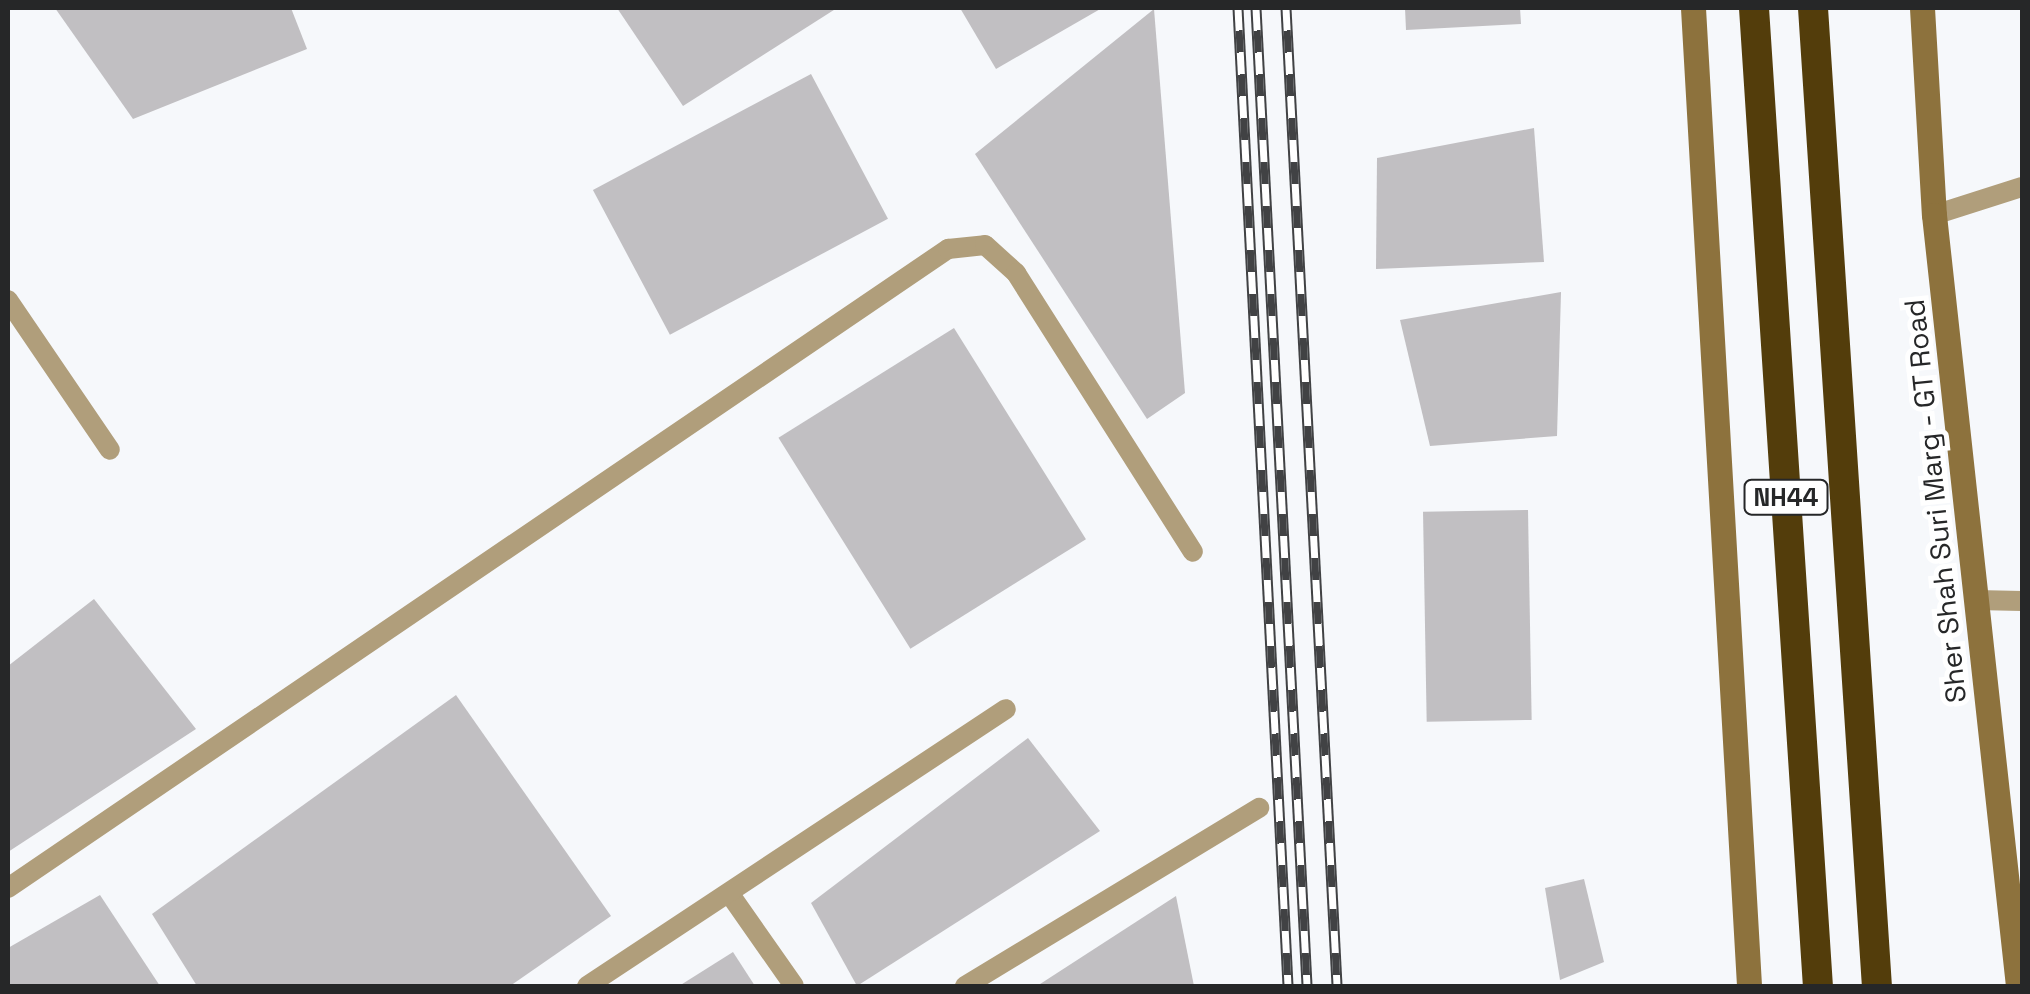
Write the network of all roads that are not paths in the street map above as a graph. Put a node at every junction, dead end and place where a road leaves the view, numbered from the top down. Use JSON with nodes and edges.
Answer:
{"nodes":[{"id":1,"x":1693,"y":8,"type":"edge"},
{"id":2,"x":1754,"y":8,"type":"edge"},
{"id":3,"x":1813,"y":8,"type":"edge"},
{"id":4,"x":1922,"y":8,"type":"edge"},
{"id":5,"x":2022,"y":187,"type":"edge"},
{"id":6,"x":1934,"y":215,"type":"junction"},
{"id":7,"x":8,"y":300,"type":"edge"},
{"id":8,"x":110,"y":450,"type":"dead end"},
{"id":9,"x":1193,"y":552,"type":"dead end"},
{"id":10,"x":1976,"y":600,"type":"junction"},
{"id":11,"x":2022,"y":601,"type":"edge"},
{"id":12,"x":1006,"y":710,"type":"dead end"},
{"id":13,"x":1260,"y":808,"type":"dead end"},
{"id":14,"x":8,"y":888,"type":"edge"},
{"id":15,"x":729,"y":893,"type":"junction"},
{"id":16,"x":586,"y":986,"type":"edge"},
{"id":17,"x":794,"y":986,"type":"edge"},
{"id":18,"x":965,"y":986,"type":"edge"},
{"id":19,"x":1749,"y":986,"type":"edge"},
{"id":20,"x":1818,"y":986,"type":"edge"},
{"id":21,"x":1877,"y":986,"type":"edge"},
{"id":22,"x":2018,"y":986,"type":"edge"}],
"edges":[{"from":1,"to":19,"type":"street"},
{"from":2,"to":20,"type":"highway","number":"NH44"},
{"from":3,"to":21,"type":"highway","number":"NH44"},
{"from":4,"to":6,"type":"street","name":"Sher Shah Suri Marg - GT Road"},
{"from":5,"to":6,"type":"lane"},
{"from":6,"to":10,"type":"street","name":"Sher Shah Suri Marg - GT Road"},
{"from":7,"to":8,"type":"lane"},
{"from":9,"to":14,"type":"lane"},
{"from":10,"to":11,"type":"lane"},
{"from":10,"to":22,"type":"street","name":"Sher Shah Suri Marg - GT Road"},
{"from":12,"to":15,"type":"lane"},
{"from":13,"to":18,"type":"lane"},
{"from":15,"to":16,"type":"lane"},
{"from":15,"to":17,"type":"lane"}]}
